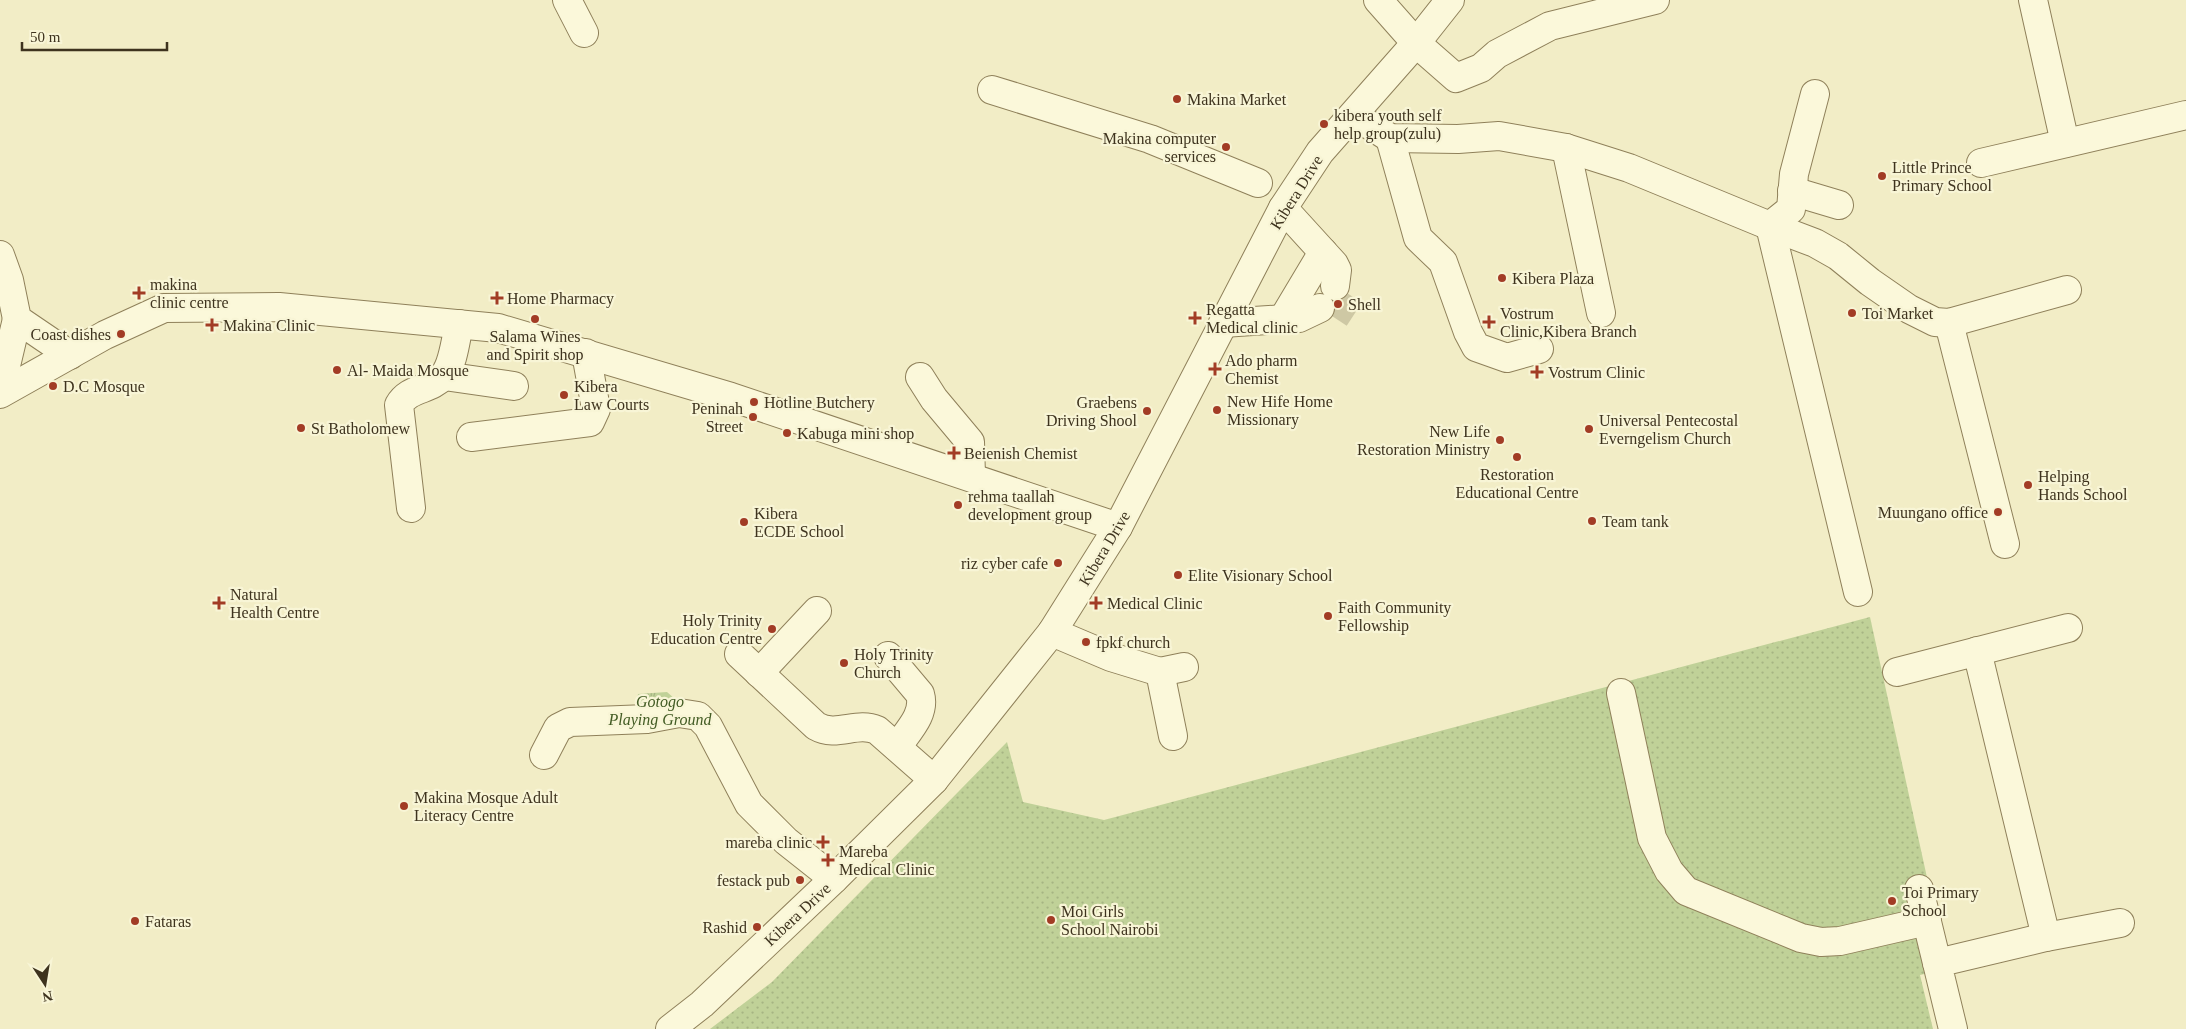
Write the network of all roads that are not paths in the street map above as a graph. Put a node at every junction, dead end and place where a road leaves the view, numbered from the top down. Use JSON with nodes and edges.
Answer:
{"nodes":[{"id":1,"x":567,"y":0,"type":"edge"},
{"id":2,"x":1365,"y":0,"type":"edge"},
{"id":3,"x":1378,"y":0,"type":"edge"},
{"id":4,"x":1450,"y":0,"type":"edge"},
{"id":5,"x":1654,"y":0,"type":"edge"},
{"id":6,"x":2033,"y":0,"type":"edge"},
{"id":7,"x":584,"y":32,"type":"dead end"},
{"id":8,"x":1412,"y":48,"type":"junction"},
{"id":9,"x":992,"y":90,"type":"dead end"},
{"id":10,"x":1815,"y":94,"type":"dead end"},
{"id":11,"x":1354,"y":114,"type":"junction"},
{"id":12,"x":2186,"y":115,"type":"edge"},
{"id":13,"x":1390,"y":138,"type":"junction"},
{"id":14,"x":2065,"y":143,"type":"junction"},
{"id":15,"x":1566,"y":148,"type":"junction"},
{"id":16,"x":1981,"y":162,"type":"dead end"},
{"id":17,"x":1258,"y":184,"type":"dead end"},
{"id":18,"x":1792,"y":191,"type":"junction"},
{"id":19,"x":1839,"y":205,"type":"dead end"},
{"id":20,"x":1283,"y":208,"type":"junction"},
{"id":21,"x":1770,"y":226,"type":"junction"},
{"id":22,"x":0,"y":254,"type":"edge"},
{"id":23,"x":2067,"y":290,"type":"dead end"},
{"id":24,"x":1601,"y":313,"type":"dead end"},
{"id":25,"x":17,"y":319,"type":"junction"},
{"id":26,"x":1223,"y":323,"type":"junction"},
{"id":27,"x":1949,"y":323,"type":"junction"},
{"id":28,"x":459,"y":324,"type":"junction"},
{"id":29,"x":1539,"y":349,"type":"dead end"},
{"id":30,"x":586,"y":353,"type":"junction"},
{"id":31,"x":70,"y":356,"type":"junction"},
{"id":32,"x":444,"y":376,"type":"junction"},
{"id":33,"x":920,"y":377,"type":"dead end"},
{"id":34,"x":514,"y":386,"type":"dead end"},
{"id":35,"x":0,"y":392,"type":"edge"},
{"id":36,"x":471,"y":437,"type":"dead end"},
{"id":37,"x":971,"y":476,"type":"junction"},
{"id":38,"x":411,"y":508,"type":"dead end"},
{"id":39,"x":1118,"y":527,"type":"junction"},
{"id":40,"x":2005,"y":544,"type":"dead end"},
{"id":41,"x":1858,"y":592,"type":"dead end"},
{"id":42,"x":817,"y":611,"type":"dead end"},
{"id":43,"x":2068,"y":628,"type":"dead end"},
{"id":44,"x":1052,"y":632,"type":"junction"},
{"id":45,"x":1977,"y":651,"type":"junction"},
{"id":46,"x":739,"y":654,"type":"dead end"},
{"id":47,"x":888,"y":656,"type":"dead end"},
{"id":48,"x":1896,"y":672,"type":"dead end"},
{"id":49,"x":759,"y":673,"type":"junction"},
{"id":50,"x":1621,"y":693,"type":"dead end"},
{"id":51,"x":1174,"y":736,"type":"dead end"},
{"id":52,"x":897,"y":747,"type":"junction"},
{"id":53,"x":544,"y":755,"type":"dead end"},
{"id":54,"x":934,"y":780,"type":"junction"},
{"id":55,"x":834,"y":879,"type":"junction"},
{"id":56,"x":1919,"y":889,"type":"dead end"},
{"id":57,"x":1927,"y":922,"type":"junction"},
{"id":58,"x":2120,"y":923,"type":"dead end"},
{"id":59,"x":2046,"y":937,"type":"junction"},
{"id":60,"x":1937,"y":963,"type":"junction"},
{"id":61,"x":670,"y":1029,"type":"edge"},
{"id":62,"x":1953,"y":1029,"type":"edge"}],
"edges":[{"from":1,"to":7,"type":"street"},
{"from":2,"to":8,"type":"street"},
{"from":3,"to":8,"type":"street"},
{"from":4,"to":8,"type":"street","name":"Kibera Drive"},
{"from":5,"to":8,"type":"street"},
{"from":6,"to":14,"type":"street"},
{"from":8,"to":11,"type":"street","name":"Kibera Drive"},
{"from":9,"to":17,"type":"street"},
{"from":10,"to":18,"type":"street"},
{"from":11,"to":13,"type":"street"},
{"from":11,"to":20,"type":"street","name":"Kibera Drive"},
{"from":12,"to":14,"type":"street"},
{"from":13,"to":15,"type":"street"},
{"from":13,"to":29,"type":"street"},
{"from":14,"to":16,"type":"street"},
{"from":15,"to":21,"type":"street"},
{"from":15,"to":24,"type":"street"},
{"from":18,"to":19,"type":"street"},
{"from":18,"to":21,"type":"street"},
{"from":20,"to":26,"type":"street","name":"Kibera Drive"},
{"from":20,"to":26,"type":"street"},
{"from":21,"to":27,"type":"street"},
{"from":21,"to":41,"type":"street"},
{"from":22,"to":25,"type":"street"},
{"from":23,"to":27,"type":"street"},
{"from":25,"to":31,"type":"street"},
{"from":25,"to":35,"type":"street"},
{"from":26,"to":39,"type":"street","name":"Kibera Drive"},
{"from":27,"to":40,"type":"street"},
{"from":28,"to":30,"type":"street"},
{"from":28,"to":31,"type":"street"},
{"from":28,"to":32,"type":"street"},
{"from":30,"to":36,"type":"street"},
{"from":30,"to":37,"type":"street"},
{"from":31,"to":35,"type":"street"},
{"from":32,"to":34,"type":"street"},
{"from":32,"to":38,"type":"street"},
{"from":33,"to":37,"type":"street"},
{"from":37,"to":39,"type":"street"},
{"from":39,"to":44,"type":"street","name":"Kibera Drive"},
{"from":42,"to":49,"type":"street"},
{"from":43,"to":45,"type":"street"},
{"from":44,"to":51,"type":"street"},
{"from":44,"to":54,"type":"street","name":"Kibera Drive"},
{"from":45,"to":48,"type":"street"},
{"from":45,"to":59,"type":"street"},
{"from":46,"to":49,"type":"street"},
{"from":47,"to":52,"type":"street"},
{"from":49,"to":52,"type":"street"},
{"from":50,"to":57,"type":"street"},
{"from":52,"to":54,"type":"street"},
{"from":53,"to":55,"type":"street"},
{"from":54,"to":55,"type":"street","name":"Kibera Drive"},
{"from":55,"to":61,"type":"street","name":"Kibera Drive"},
{"from":56,"to":57,"type":"street"},
{"from":57,"to":60,"type":"street"},
{"from":58,"to":59,"type":"street"},
{"from":59,"to":60,"type":"street"},
{"from":60,"to":62,"type":"street"}]}
